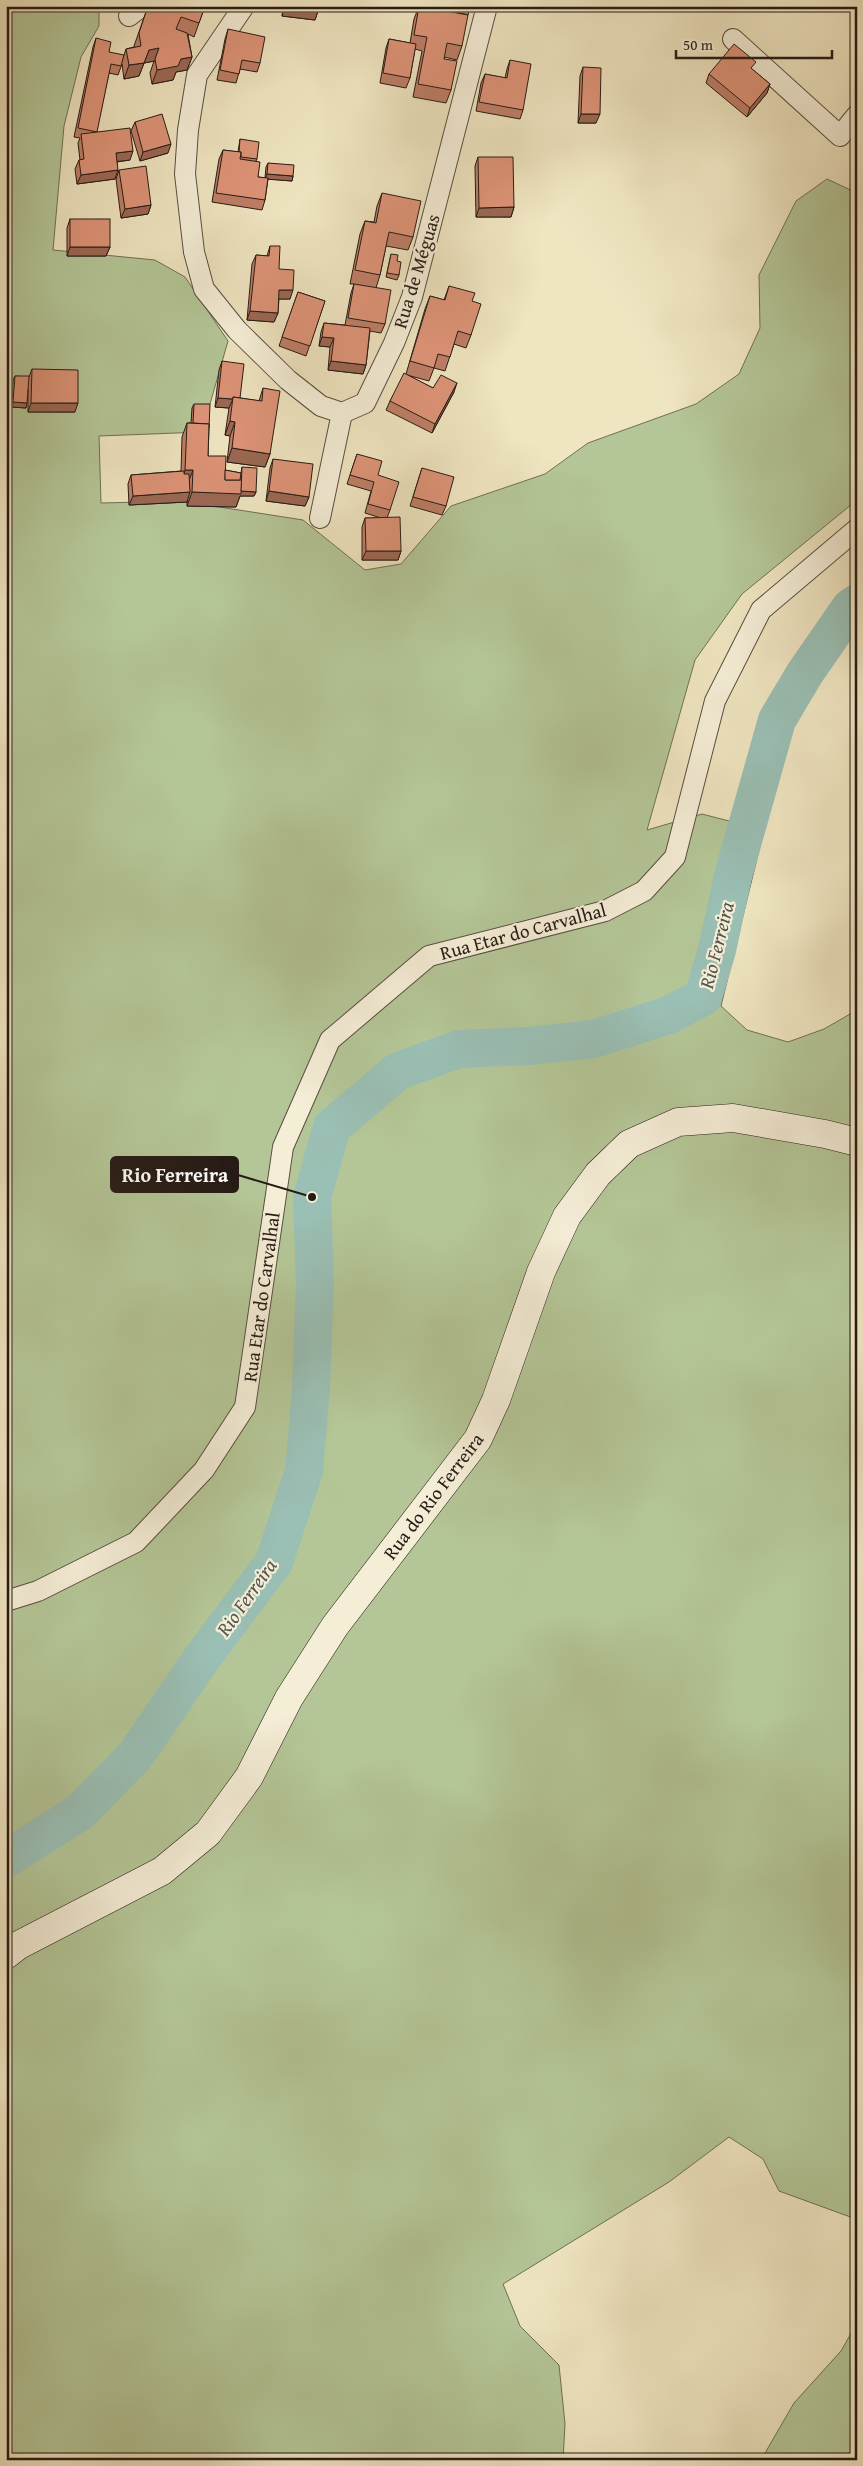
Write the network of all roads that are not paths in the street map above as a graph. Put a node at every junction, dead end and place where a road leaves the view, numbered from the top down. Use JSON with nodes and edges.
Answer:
{"nodes":[{"id":1,"x":244,"y":6,"type":"edge"},
{"id":2,"x":488,"y":6,"type":"edge"},
{"id":3,"x":733,"y":39,"type":"dead end"},
{"id":4,"x":857,"y":115,"type":"edge"},
{"id":5,"x":342,"y":414,"type":"junction"},
{"id":6,"x":320,"y":518,"type":"dead end"},
{"id":7,"x":857,"y":529,"type":"edge"},
{"id":8,"x":857,"y":1142,"type":"edge"},
{"id":9,"x":6,"y":1601,"type":"edge"},
{"id":10,"x":6,"y":1955,"type":"edge"}],
"edges":[{"from":1,"to":5,"type":"street"},
{"from":2,"to":5,"type":"street","name":"Rua de Méguas"},
{"from":3,"to":4,"type":"street"},
{"from":5,"to":6,"type":"street"},
{"from":7,"to":9,"type":"street","name":"Rua Etar do Carvalhal"},
{"from":8,"to":10,"type":"street","name":"Rua do Rio Ferreira"}]}
